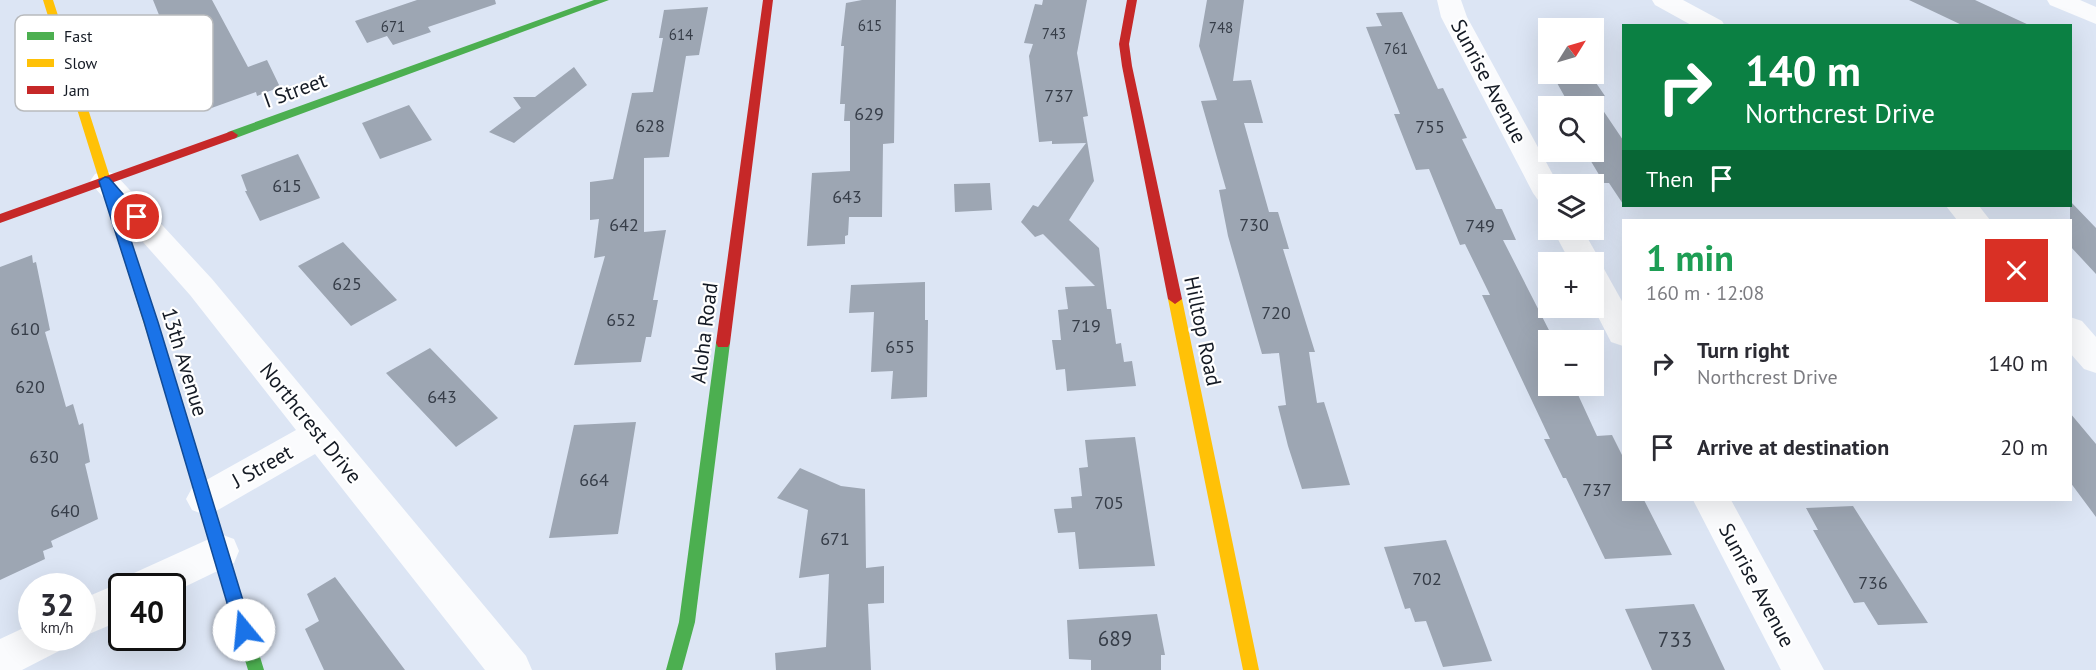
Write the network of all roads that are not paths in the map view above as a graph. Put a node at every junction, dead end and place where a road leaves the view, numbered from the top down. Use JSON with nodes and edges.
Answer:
{"nodes":[{"id":1,"x":48,"y":0,"type":"edge"},
{"id":2,"x":603,"y":0,"type":"edge"},
{"id":3,"x":768,"y":0,"type":"edge"},
{"id":4,"x":1132,"y":0,"type":"edge"},
{"id":5,"x":1449,"y":0,"type":"edge"},
{"id":6,"x":1664,"y":0,"type":"edge"},
{"id":7,"x":2059,"y":0,"type":"edge"},
{"id":8,"x":53,"y":15,"type":"edge"},
{"id":9,"x":2096,"y":16,"type":"edge"},
{"id":10,"x":1709,"y":24,"type":"edge"},
{"id":11,"x":83,"y":111,"type":"edge"},
{"id":12,"x":1538,"y":174,"type":"edge"},
{"id":13,"x":105,"y":181,"type":"junction"},
{"id":14,"x":1962,"y":207,"type":"edge"},
{"id":15,"x":0,"y":219,"type":"edge"},
{"id":16,"x":1973,"y":219,"type":"edge"},
{"id":17,"x":1604,"y":298,"type":"edge"},
{"id":18,"x":1622,"y":331,"type":"edge"},
{"id":19,"x":2072,"y":332,"type":"edge"},
{"id":20,"x":2096,"y":360,"type":"edge"},
{"id":21,"x":320,"y":434,"type":"junction"},
{"id":22,"x":205,"y":499,"type":"junction"},
{"id":23,"x":1713,"y":501,"type":"edge"},
{"id":24,"x":220,"y":551,"type":"junction"},
{"id":25,"x":175,"y":573,"type":"edge"},
{"id":26,"x":18,"y":651,"type":"edge"},
{"id":27,"x":0,"y":660,"type":"edge"},
{"id":28,"x":256,"y":670,"type":"edge"},
{"id":29,"x":511,"y":670,"type":"edge"},
{"id":30,"x":674,"y":670,"type":"edge"},
{"id":31,"x":1251,"y":670,"type":"edge"},
{"id":32,"x":1803,"y":670,"type":"edge"}],
"edges":[{"from":1,"to":8,"type":"street","name":"13th Avenue"},
{"from":2,"to":13,"type":"street","name":"I Street"},
{"from":3,"to":30,"type":"street","name":"Aloha Road"},
{"from":4,"to":31,"type":"street","name":"Hilltop Road"},
{"from":5,"to":12,"type":"street","name":"Sunrise Avenue"},
{"from":6,"to":10,"type":"street"},
{"from":7,"to":9,"type":"street"},
{"from":11,"to":13,"type":"street","name":"13th Avenue"},
{"from":13,"to":15,"type":"street","name":"I Street"},
{"from":13,"to":21,"type":"street","name":"Northcrest Drive"},
{"from":13,"to":22,"type":"street","name":"13th Avenue"},
{"from":14,"to":16,"type":"street"},
{"from":17,"to":18,"type":"street"},
{"from":19,"to":20,"type":"street"},
{"from":21,"to":22,"type":"street","name":"J Street"},
{"from":21,"to":29,"type":"street","name":"Northcrest Drive"},
{"from":22,"to":24,"type":"street","name":"13th Avenue"},
{"from":23,"to":32,"type":"street","name":"Sunrise Avenue"},
{"from":24,"to":25,"type":"street"},
{"from":24,"to":28,"type":"street","name":"13th Avenue"},
{"from":26,"to":27,"type":"street"}]}
